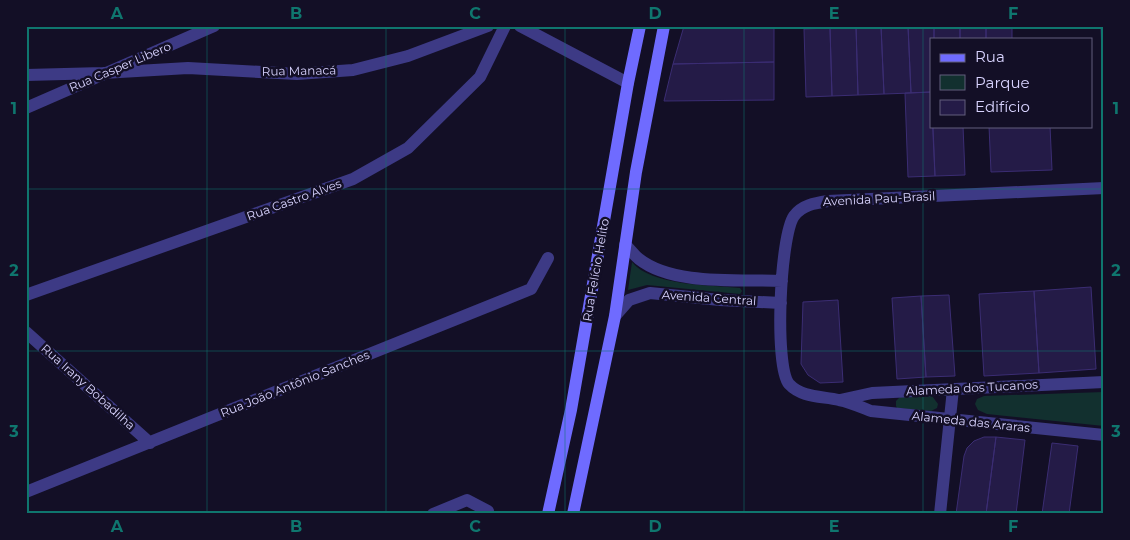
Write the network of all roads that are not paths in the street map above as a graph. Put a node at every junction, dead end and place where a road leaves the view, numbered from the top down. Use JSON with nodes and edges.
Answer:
{"nodes":[{"id":1,"x":214,"y":26,"type":"edge"},
{"id":2,"x":488,"y":26,"type":"edge"},
{"id":3,"x":505,"y":26,"type":"edge"},
{"id":4,"x":520,"y":26,"type":"edge"},
{"id":5,"x":640,"y":26,"type":"edge"},
{"id":6,"x":664,"y":26,"type":"edge"},
{"id":7,"x":103,"y":73,"type":"junction"},
{"id":8,"x":26,"y":75,"type":"edge"},
{"id":9,"x":628,"y":82,"type":"junction"},
{"id":10,"x":26,"y":108,"type":"edge"},
{"id":11,"x":1104,"y":188,"type":"edge"},
{"id":12,"x":625,"y":245,"type":"junction"},
{"id":13,"x":548,"y":258,"type":"dead end"},
{"id":14,"x":782,"y":280,"type":"junction"},
{"id":15,"x":26,"y":294,"type":"edge"},
{"id":16,"x":781,"y":303,"type":"junction"},
{"id":17,"x":615,"y":316,"type":"junction"},
{"id":18,"x":26,"y":332,"type":"edge"},
{"id":19,"x":1104,"y":382,"type":"edge"},
{"id":20,"x":954,"y":388,"type":"junction"},
{"id":21,"x":840,"y":400,"type":"junction"},
{"id":22,"x":952,"y":421,"type":"junction"},
{"id":23,"x":1104,"y":435,"type":"edge"},
{"id":24,"x":150,"y":442,"type":"junction"},
{"id":25,"x":26,"y":492,"type":"edge"},
{"id":26,"x":488,"y":511,"type":"dead end"},
{"id":27,"x":433,"y":514,"type":"edge"},
{"id":28,"x":548,"y":514,"type":"edge"},
{"id":29,"x":573,"y":514,"type":"edge"},
{"id":30,"x":940,"y":514,"type":"edge"}],
"edges":[{"from":1,"to":7,"type":"street","name":"Rua Casper Libero"},
{"from":2,"to":7,"type":"street","name":"Rua Manacá"},
{"from":3,"to":15,"type":"street","name":"Rua Castro Alves"},
{"from":4,"to":9,"type":"street"},
{"from":5,"to":9,"type":"main road","name":"Rua Felício Helito"},
{"from":6,"to":12,"type":"main road","name":"Rua Felício Helito"},
{"from":7,"to":8,"type":"street","name":"Rua Manacá"},
{"from":7,"to":10,"type":"street","name":"Rua Casper Libero"},
{"from":9,"to":28,"type":"main road","name":"Rua Felício Helito"},
{"from":11,"to":14,"type":"street","name":"Avenida Pau-Brasil"},
{"from":12,"to":14,"type":"street","name":"Avenida Central"},
{"from":12,"to":17,"type":"main road","name":"Rua Felício Helito"},
{"from":13,"to":24,"type":"street","name":"Rua João Antônio Sanches"},
{"from":14,"to":16,"type":"street","name":"Avenida Pau-Brasil"},
{"from":16,"to":17,"type":"street","name":"Avenida Central"},
{"from":16,"to":21,"type":"street","name":"Avenida Pau-Brasil"},
{"from":17,"to":29,"type":"main road","name":"Rua Felício Helito"},
{"from":18,"to":24,"type":"street","name":"Rua Irany Bobadilha"},
{"from":19,"to":20,"type":"street","name":"Alameda dos Tucanos"},
{"from":20,"to":21,"type":"street","name":"Alameda dos Tucanos"},
{"from":20,"to":22,"type":"street"},
{"from":21,"to":22,"type":"street","name":"Alameda das Araras"},
{"from":22,"to":23,"type":"street","name":"Alameda das Araras"},
{"from":22,"to":30,"type":"street"},
{"from":24,"to":25,"type":"street","name":"Rua João Antônio Sanches"},
{"from":26,"to":27,"type":"street"}]}
